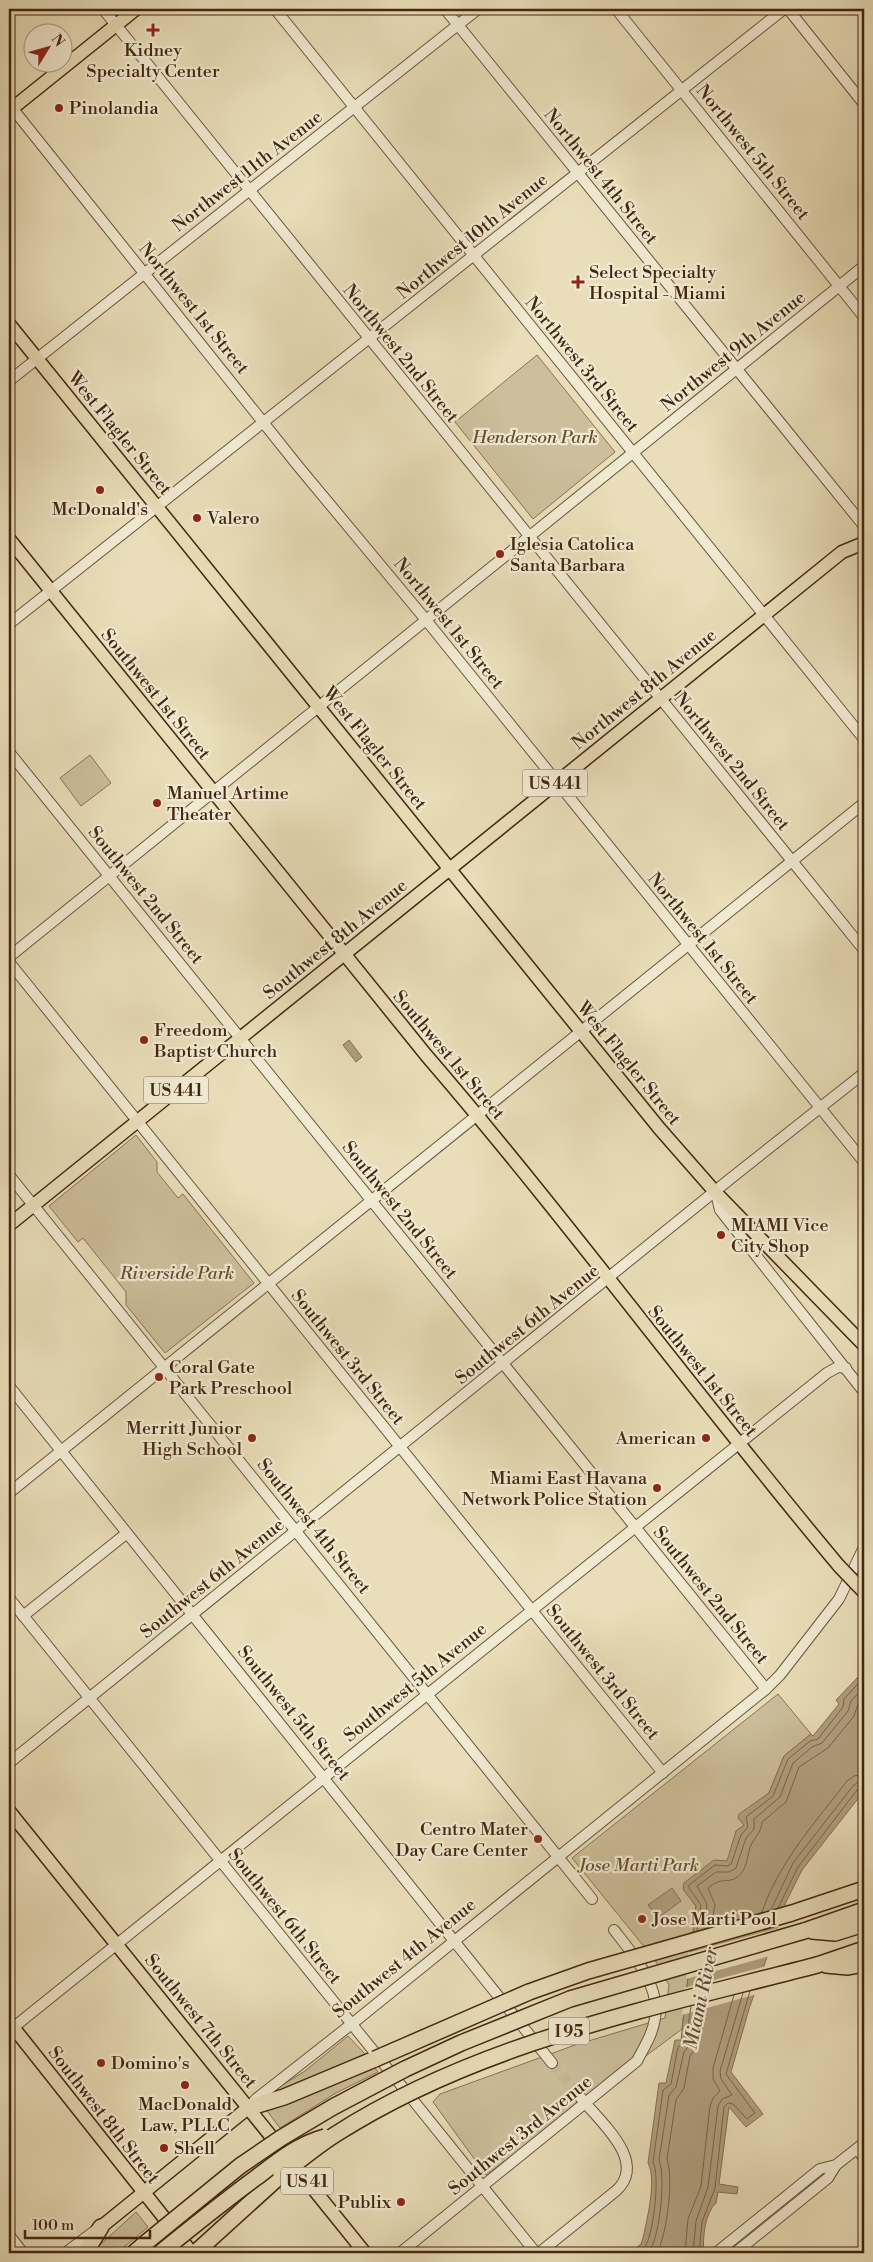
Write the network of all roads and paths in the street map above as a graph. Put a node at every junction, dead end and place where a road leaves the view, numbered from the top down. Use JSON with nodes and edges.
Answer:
{"nodes":[{"id":1,"x":103,"y":9,"type":"edge"},
{"id":2,"x":136,"y":9,"type":"edge"},
{"id":3,"x":275,"y":9,"type":"edge"},
{"id":4,"x":445,"y":9,"type":"edge"},
{"id":5,"x":478,"y":9,"type":"edge"},
{"id":6,"x":616,"y":9,"type":"edge"},
{"id":7,"x":786,"y":9,"type":"edge"},
{"id":8,"x":116,"y":25,"type":"junction"},
{"id":9,"x":458,"y":25,"type":"junction"},
{"id":10,"x":682,"y":90,"type":"junction"},
{"id":11,"x":864,"y":104,"type":"edge"},
{"id":12,"x":355,"y":107,"type":"junction"},
{"id":13,"x":10,"y":108,"type":"edge"},
{"id":14,"x":578,"y":172,"type":"junction"},
{"id":15,"x":249,"y":190,"type":"junction"},
{"id":16,"x":474,"y":255,"type":"junction"},
{"id":17,"x":864,"y":266,"type":"edge"},
{"id":18,"x":146,"y":273,"type":"junction"},
{"id":19,"x":840,"y":286,"type":"junction"},
{"id":20,"x":864,"y":316,"type":"edge"},
{"id":21,"x":9,"y":324,"type":"edge"},
{"id":22,"x":369,"y":338,"type":"junction"},
{"id":23,"x":37,"y":359,"type":"junction"},
{"id":24,"x":736,"y":370,"type":"junction"},
{"id":25,"x":9,"y":381,"type":"edge"},
{"id":26,"x":264,"y":421,"type":"junction"},
{"id":27,"x":633,"y":452,"type":"junction"},
{"id":28,"x":157,"y":506,"type":"junction"},
{"id":29,"x":864,"y":526,"type":"edge"},
{"id":30,"x":529,"y":536,"type":"junction"},
{"id":31,"x":9,"y":539,"type":"edge"},
{"id":32,"x":864,"y":543,"type":"edge"},
{"id":33,"x":50,"y":591,"type":"junction"},
{"id":34,"x":764,"y":614,"type":"junction"},
{"id":35,"x":426,"y":620,"type":"junction"},
{"id":36,"x":9,"y":624,"type":"edge"},
{"id":37,"x":660,"y":698,"type":"junction"},
{"id":38,"x":319,"y":706,"type":"junction"},
{"id":39,"x":864,"y":739,"type":"edge"},
{"id":40,"x":9,"y":752,"type":"edge"},
{"id":41,"x":556,"y":783,"type":"junction"},
{"id":42,"x":214,"y":792,"type":"junction"},
{"id":43,"x":864,"y":803,"type":"edge"},
{"id":44,"x":792,"y":861,"type":"junction"},
{"id":45,"x":450,"y":869,"type":"junction"},
{"id":46,"x":109,"y":876,"type":"junction"},
{"id":47,"x":689,"y":945,"type":"junction"},
{"id":48,"x":864,"y":950,"type":"edge"},
{"id":49,"x":344,"y":954,"type":"junction"},
{"id":50,"x":9,"y":957,"type":"edge"},
{"id":51,"x":9,"y":962,"type":"edge"},
{"id":52,"x":581,"y":1032,"type":"junction"},
{"id":53,"x":240,"y":1038,"type":"junction"},
{"id":54,"x":864,"y":1073,"type":"edge"},
{"id":55,"x":821,"y":1108,"type":"junction"},
{"id":56,"x":477,"y":1116,"type":"junction"},
{"id":57,"x":137,"y":1122,"type":"junction"},
{"id":58,"x":864,"y":1162,"type":"edge"},
{"id":59,"x":9,"y":1175,"type":"edge"},
{"id":60,"x":716,"y":1192,"type":"junction"},
{"id":61,"x":372,"y":1201,"type":"junction"},
{"id":62,"x":34,"y":1205,"type":"junction"},
{"id":63,"x":9,"y":1226,"type":"edge"},
{"id":64,"x":608,"y":1280,"type":"junction"},
{"id":65,"x":268,"y":1284,"type":"junction"},
{"id":66,"x":864,"y":1345,"type":"edge"},
{"id":67,"x":503,"y":1364,"type":"junction"},
{"id":68,"x":165,"y":1368,"type":"junction"},
{"id":69,"x":846,"y":1368,"type":"junction"},
{"id":70,"x":9,"y":1386,"type":"edge"},
{"id":71,"x":864,"y":1392,"type":"edge"},
{"id":72,"x":738,"y":1443,"type":"junction"},
{"id":73,"x":399,"y":1447,"type":"junction"},
{"id":74,"x":61,"y":1451,"type":"junction"},
{"id":75,"x":9,"y":1493,"type":"edge"},
{"id":76,"x":635,"y":1526,"type":"junction"},
{"id":77,"x":296,"y":1530,"type":"junction"},
{"id":78,"x":127,"y":1533,"type":"junction"},
{"id":79,"x":864,"y":1547,"type":"edge"},
{"id":80,"x":864,"y":1592,"type":"edge"},
{"id":81,"x":9,"y":1598,"type":"edge"},
{"id":82,"x":531,"y":1610,"type":"junction"},
{"id":83,"x":193,"y":1614,"type":"junction"},
{"id":84,"x":24,"y":1616,"type":"junction"},
{"id":85,"x":766,"y":1689,"type":"junction"},
{"id":86,"x":427,"y":1693,"type":"junction"},
{"id":87,"x":89,"y":1698,"type":"junction"},
{"id":88,"x":9,"y":1763,"type":"edge"},
{"id":89,"x":663,"y":1773,"type":"junction"},
{"id":90,"x":324,"y":1777,"type":"junction"},
{"id":91,"x":9,"y":1811,"type":"edge"},
{"id":92,"x":558,"y":1856,"type":"junction"},
{"id":93,"x":220,"y":1861,"type":"junction"},
{"id":94,"x":864,"y":1889,"type":"edge"},
{"id":95,"x":592,"y":1899,"type":"dead end"},
{"id":96,"x":864,"y":1910,"type":"edge"},
{"id":97,"x":864,"y":1924,"type":"edge"},
{"id":98,"x":614,"y":1930,"type":"dead end"},
{"id":99,"x":804,"y":1931,"type":"junction"},
{"id":100,"x":455,"y":1940,"type":"junction"},
{"id":101,"x":116,"y":1944,"type":"junction"},
{"id":102,"x":864,"y":1950,"type":"edge"},
{"id":103,"x":864,"y":1964,"type":"edge"},
{"id":104,"x":817,"y":1965,"type":"junction"},
{"id":105,"x":352,"y":2024,"type":"junction"},
{"id":106,"x":10,"y":2027,"type":"edge"},
{"id":107,"x":552,"y":2062,"type":"tunnel mouth"},
{"id":108,"x":578,"y":2093,"type":"tunnel mouth"},
{"id":109,"x":586,"y":2104,"type":"junction"},
{"id":110,"x":248,"y":2108,"type":"junction"},
{"id":111,"x":335,"y":2134,"type":"junction"},
{"id":112,"x":861,"y":2146,"type":"edge"},
{"id":113,"x":864,"y":2158,"type":"edge"},
{"id":114,"x":836,"y":2165,"type":"junction"},
{"id":115,"x":482,"y":2186,"type":"junction"},
{"id":116,"x":143,"y":2193,"type":"junction"},
{"id":117,"x":101,"y":2227,"type":"junction"},
{"id":118,"x":9,"y":2236,"type":"edge"},
{"id":119,"x":138,"y":2249,"type":"edge"},
{"id":120,"x":23,"y":2253,"type":"edge"},
{"id":121,"x":65,"y":2253,"type":"edge"},
{"id":122,"x":84,"y":2253,"type":"edge"},
{"id":123,"x":160,"y":2253,"type":"edge"},
{"id":124,"x":193,"y":2253,"type":"edge"},
{"id":125,"x":365,"y":2253,"type":"edge"},
{"id":126,"x":400,"y":2253,"type":"edge"},
{"id":127,"x":537,"y":2253,"type":"edge"},
{"id":128,"x":716,"y":2253,"type":"edge"},
{"id":129,"x":735,"y":2253,"type":"edge"}],
"edges":[{"from":1,"to":8,"type":"street","name":"Northwest 2nd Street"},
{"from":2,"to":8,"type":"main road"},
{"from":3,"to":12,"type":"street","name":"Northwest 3rd Street"},
{"from":4,"to":9,"type":"street","name":"Northwest 4th Street"},
{"from":5,"to":9,"type":"street","name":"Northwest 11th Avenue"},
{"from":6,"to":10,"type":"street","name":"Northwest 5th Street"},
{"from":7,"to":10,"type":"street","name":"Northwest 10th Avenue"},
{"from":7,"to":11,"type":"street"},
{"from":8,"to":13,"type":"main road"},
{"from":8,"to":15,"type":"street","name":"Northwest 2nd Street"},
{"from":9,"to":12,"type":"street","name":"Northwest 11th Avenue"},
{"from":9,"to":14,"type":"street","name":"Northwest 4th Street"},
{"from":10,"to":14,"type":"street","name":"Northwest 10th Avenue"},
{"from":10,"to":19,"type":"street","name":"Northwest 5th Street"},
{"from":12,"to":15,"type":"street","name":"Northwest 11th Avenue"},
{"from":12,"to":16,"type":"street","name":"Northwest 3rd Street"},
{"from":13,"to":18,"type":"street","name":"Northwest 1st Street"},
{"from":14,"to":16,"type":"street","name":"Northwest 10th Avenue"},
{"from":14,"to":24,"type":"street","name":"Northwest 4th Street"},
{"from":15,"to":18,"type":"street","name":"Northwest 11th Avenue"},
{"from":15,"to":22,"type":"street","name":"Northwest 2nd Street"},
{"from":16,"to":22,"type":"street","name":"Northwest 10th Avenue"},
{"from":16,"to":27,"type":"street","name":"Northwest 3rd Street"},
{"from":17,"to":19,"type":"street","name":"Northwest 9th Avenue"},
{"from":18,"to":23,"type":"street","name":"Northwest 11th Avenue"},
{"from":18,"to":26,"type":"street","name":"Northwest 1st Street"},
{"from":19,"to":20,"type":"street","name":"Northwest 5th Street"},
{"from":19,"to":24,"type":"street","name":"Northwest 9th Avenue"},
{"from":21,"to":23,"type":"main road","name":"West Flagler Street"},
{"from":22,"to":26,"type":"street","name":"Northwest 10th Avenue"},
{"from":22,"to":30,"type":"street","name":"Northwest 2nd Street"},
{"from":23,"to":25,"type":"street","name":"Northwest 11th Avenue"},
{"from":23,"to":28,"type":"main road","name":"West Flagler Street"},
{"from":24,"to":27,"type":"street","name":"Northwest 9th Avenue"},
{"from":24,"to":29,"type":"street","name":"Northwest 4th Street"},
{"from":26,"to":28,"type":"street","name":"Northwest 10th Avenue"},
{"from":26,"to":35,"type":"street","name":"Northwest 1st Street"},
{"from":27,"to":30,"type":"street","name":"Northwest 9th Avenue"},
{"from":27,"to":34,"type":"street","name":"Northwest 3rd Street"},
{"from":28,"to":33,"type":"street","name":"Northwest 10th Avenue"},
{"from":28,"to":38,"type":"main road","name":"West Flagler Street"},
{"from":30,"to":35,"type":"street","name":"Northwest 9th Avenue"},
{"from":30,"to":37,"type":"street","name":"Northwest 2nd Street"},
{"from":31,"to":33,"type":"main road","name":"Southwest 1st Street"},
{"from":32,"to":34,"type":"main road","name":"Northwest 8th Avenue","number":"US 441"},
{"from":33,"to":36,"type":"street","name":"Northwest 10th Avenue"},
{"from":33,"to":42,"type":"main road","name":"Southwest 1st Street"},
{"from":34,"to":37,"type":"main road","name":"Northwest 8th Avenue","number":"US 441"},
{"from":34,"to":39,"type":"street","name":"Northwest 3rd Street"},
{"from":35,"to":38,"type":"street","name":"Northwest 9th Avenue"},
{"from":35,"to":41,"type":"street","name":"Northwest 1st Street"},
{"from":37,"to":41,"type":"main road","name":"Northwest 8th Avenue","number":"US 441"},
{"from":37,"to":44,"type":"street","name":"Northwest 2nd Street"},
{"from":38,"to":42,"type":"street","name":"Northwest 9th Avenue"},
{"from":38,"to":45,"type":"main road","name":"West Flagler Street"},
{"from":40,"to":46,"type":"street","name":"Southwest 2nd Street"},
{"from":41,"to":45,"type":"main road","name":"Northwest 8th Avenue","number":"US 441"},
{"from":41,"to":47,"type":"street","name":"Northwest 1st Street"},
{"from":42,"to":46,"type":"street","name":"Northwest 9th Avenue"},
{"from":42,"to":49,"type":"main road","name":"Southwest 1st Street"},
{"from":43,"to":44,"type":"street"},
{"from":44,"to":47,"type":"street"},
{"from":44,"to":48,"type":"street","name":"Northwest 2nd Street"},
{"from":45,"to":49,"type":"main road","name":"Southwest 8th Avenue","number":"US 441"},
{"from":45,"to":52,"type":"main road","name":"West Flagler Street"},
{"from":46,"to":50,"type":"street","name":"Northwest 9th Avenue"},
{"from":46,"to":53,"type":"street","name":"Southwest 2nd Street"},
{"from":47,"to":52,"type":"street"},
{"from":47,"to":55,"type":"street","name":"Northwest 1st Street"},
{"from":49,"to":53,"type":"main road","name":"Southwest 8th Avenue","number":"US 441"},
{"from":49,"to":56,"type":"main road","name":"Southwest 1st Street"},
{"from":51,"to":57,"type":"street","name":"Southwest 3rd Street"},
{"from":52,"to":56,"type":"street"},
{"from":52,"to":60,"type":"main road","name":"West Flagler Street"},
{"from":53,"to":57,"type":"main road","name":"Southwest 8th Avenue","number":"US 441"},
{"from":53,"to":61,"type":"street","name":"Southwest 2nd Street"},
{"from":54,"to":55,"type":"street","name":"Southwest 6th Avenue"},
{"from":55,"to":58,"type":"street","name":"Northwest 1st Street"},
{"from":55,"to":60,"type":"street","name":"Southwest 6th Avenue"},
{"from":56,"to":61,"type":"street"},
{"from":56,"to":64,"type":"main road","name":"Southwest 1st Street"},
{"from":57,"to":62,"type":"main road","name":"Southwest 8th Avenue","number":"US 441"},
{"from":57,"to":65,"type":"street","name":"Southwest 3rd Street"},
{"from":59,"to":62,"type":"street","name":"Southwest 4th Street"},
{"from":60,"to":64,"type":"street","name":"Southwest 6th Avenue"},
{"from":60,"to":66,"type":"main road","name":"West Flagler Street"},
{"from":60,"to":69,"type":"street","name":"West Flagler Street"},
{"from":61,"to":65,"type":"street"},
{"from":61,"to":67,"type":"street","name":"Southwest 2nd Street"},
{"from":62,"to":63,"type":"main road","name":"Southwest 8th Avenue","number":"US 441"},
{"from":62,"to":68,"type":"street","name":"Southwest 4th Street"},
{"from":64,"to":67,"type":"street","name":"Southwest 6th Avenue"},
{"from":64,"to":72,"type":"main road","name":"Southwest 1st Street"},
{"from":65,"to":68,"type":"street"},
{"from":65,"to":73,"type":"street","name":"Southwest 3rd Street"},
{"from":67,"to":73,"type":"street","name":"Southwest 6th Avenue"},
{"from":67,"to":76,"type":"street","name":"Southwest 2nd Street"},
{"from":68,"to":74,"type":"street"},
{"from":68,"to":77,"type":"street","name":"Southwest 4th Street"},
{"from":69,"to":71,"type":"street","name":"West Flagler Street"},
{"from":69,"to":72,"type":"street","name":"Southwest 5th Avenue"},
{"from":70,"to":74,"type":"street","name":"Southwest 5th Street"},
{"from":72,"to":76,"type":"street","name":"Southwest 5th Avenue"},
{"from":72,"to":80,"type":"main road","name":"Southwest 1st Street","bridge":true},
{"from":73,"to":77,"type":"street","name":"Southwest 6th Avenue"},
{"from":73,"to":82,"type":"street","name":"Southwest 3rd Street"},
{"from":74,"to":75,"type":"street"},
{"from":74,"to":78,"type":"street","name":"Southwest 5th Street"},
{"from":76,"to":82,"type":"street","name":"Southwest 5th Avenue"},
{"from":76,"to":85,"type":"street","name":"Southwest 2nd Street"},
{"from":77,"to":83,"type":"street","name":"Southwest 6th Avenue"},
{"from":77,"to":86,"type":"street","name":"Southwest 4th Street"},
{"from":78,"to":83,"type":"street","name":"Southwest 5th Street"},
{"from":78,"to":84,"type":"street"},
{"from":79,"to":85,"type":"street","name":"Southwest 4th Avenue"},
{"from":81,"to":84,"type":"street","name":"Southwest 6th Street"},
{"from":82,"to":86,"type":"street","name":"Southwest 5th Avenue"},
{"from":82,"to":89,"type":"street","name":"Southwest 3rd Street"},
{"from":83,"to":87,"type":"street","name":"Southwest 6th Avenue"},
{"from":83,"to":90,"type":"street","name":"Southwest 5th Street"},
{"from":84,"to":87,"type":"street","name":"Southwest 6th Street"},
{"from":85,"to":89,"type":"street","name":"Southwest 4th Avenue"},
{"from":86,"to":90,"type":"street","name":"Southwest 5th Avenue"},
{"from":86,"to":92,"type":"street","name":"Southwest 4th Street"},
{"from":87,"to":88,"type":"street","name":"Southwest 6th Avenue"},
{"from":87,"to":93,"type":"street","name":"Southwest 6th Street"},
{"from":89,"to":92,"type":"street","name":"Southwest 4th Avenue"},
{"from":90,"to":93,"type":"street","name":"Southwest 5th Avenue"},
{"from":90,"to":100,"type":"street","name":"Southwest 5th Street"},
{"from":91,"to":101,"type":"main road","name":"Southwest 7th Street","number":"US 41"},
{"from":92,"to":95,"type":"street","name":"Southwest 4th Street"},
{"from":92,"to":100,"type":"street","name":"Southwest 4th Avenue"},
{"from":93,"to":101,"type":"street","name":"Southwest 5th Avenue"},
{"from":93,"to":105,"type":"street","name":"Southwest 6th Street"},
{"from":94,"to":110,"type":"highway","bridge":true},
{"from":96,"to":99,"type":"highway","number":"I 95"},
{"from":97,"to":99,"type":"highway"},
{"from":98,"to":109,"type":"street","name":"Southwest 3rd Avenue"},
{"from":99,"to":119,"type":"highway","number":"I 95","bridge":true},
{"from":100,"to":105,"type":"street","name":"Southwest 4th Avenue"},
{"from":100,"to":107,"type":"street","name":"Southwest 5th Street"},
{"from":101,"to":106,"type":"street","name":"Southwest 5th Avenue"},
{"from":101,"to":110,"type":"main road","name":"Southwest 7th Street","number":"US 41"},
{"from":102,"to":104,"type":"highway","number":"I 95"},
{"from":103,"to":104,"type":"highway"},
{"from":104,"to":111,"type":"highway","number":"I 95","bridge":true},
{"from":105,"to":110,"type":"street","name":"Southwest 4th Avenue"},
{"from":105,"to":115,"type":"street","name":"Southwest 6th Street"},
{"from":106,"to":116,"type":"main road","name":"Southwest 8th Street"},
{"from":108,"to":109,"type":"street"},
{"from":109,"to":115,"type":"street","name":"Southwest 3rd Avenue"},
{"from":109,"to":127,"type":"street"},
{"from":110,"to":116,"type":"main road","name":"Southwest 4th Avenue"},
{"from":110,"to":125,"type":"main road","name":"Southwest 7th Street","number":"US 41"},
{"from":111,"to":123,"type":"highway","bridge":true},
{"from":111,"to":124,"type":"highway","number":"I 95","bridge":true},
{"from":112,"to":113,"type":"street"},
{"from":112,"to":114,"type":"street"},
{"from":114,"to":128,"type":"street"},
{"from":114,"to":129,"type":"street"},
{"from":115,"to":126,"type":"street","name":"Southwest 3rd Avenue"},
{"from":115,"to":127,"type":"street","name":"Southwest 6th Street"},
{"from":116,"to":117,"type":"main road","name":"Southwest 4th Avenue"},
{"from":116,"to":124,"type":"main road","name":"Southwest 8th Street"},
{"from":117,"to":121,"type":"street","name":"Southwest 4th Avenue"},
{"from":117,"to":122,"type":"highway"},
{"from":118,"to":120,"type":"street"}]}
